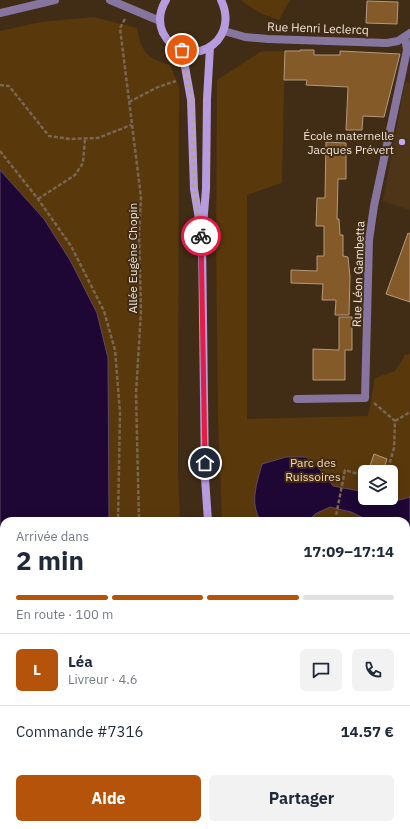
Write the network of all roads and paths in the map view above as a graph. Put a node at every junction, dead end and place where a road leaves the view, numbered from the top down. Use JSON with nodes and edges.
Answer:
{"nodes":[{"id":1,"x":55,"y":0,"type":"edge"},
{"id":2,"x":110,"y":0,"type":"edge"},
{"id":3,"x":166,"y":0,"type":"edge"},
{"id":4,"x":220,"y":0,"type":"edge"},
{"id":5,"x":131,"y":9,"type":"junction"},
{"id":6,"x":0,"y":13,"type":"edge"},
{"id":7,"x":160,"y":21,"type":"junction"},
{"id":8,"x":224,"y":31,"type":"junction"},
{"id":9,"x":408,"y":35,"type":"edge"},
{"id":10,"x":210,"y":47,"type":"junction"},
{"id":11,"x":182,"y":50,"type":"junction"},
{"id":12,"x":189,"y":80,"type":"junction"},
{"id":13,"x":0,"y":86,"type":"edge"},
{"id":14,"x":129,"y":102,"type":"junction"},
{"id":15,"x":131,"y":126,"type":"junction"},
{"id":16,"x":85,"y":139,"type":"junction"},
{"id":17,"x":0,"y":151,"type":"edge"},
{"id":18,"x":38,"y":199,"type":"junction"},
{"id":19,"x":202,"y":238,"type":"junction"},
{"id":20,"x":365,"y":398,"type":"junction"},
{"id":21,"x":297,"y":399,"type":"dead end"},
{"id":22,"x":410,"y":412,"type":"edge"},
{"id":23,"x":395,"y":421,"type":"junction"},
{"id":24,"x":389,"y":465,"type":"edge"},
{"id":25,"x":358,"y":474,"type":"edge"},
{"id":26,"x":118,"y":517,"type":"edge"},
{"id":27,"x":139,"y":517,"type":"edge"},
{"id":28,"x":208,"y":517,"type":"edge"},
{"id":29,"x":335,"y":517,"type":"edge"}],
"edges":[{"from":1,"to":6,"type":"street"},
{"from":2,"to":5,"type":"street"},
{"from":3,"to":7,"type":"main road"},
{"from":4,"to":8,"type":"main road"},
{"from":5,"to":7,"type":"street"},
{"from":5,"to":14,"type":"path","name":"Allée Eugène Chopin"},
{"from":7,"to":11,"type":"main road"},
{"from":8,"to":9,"type":"street","name":"Rue Henri Leclercq"},
{"from":8,"to":10,"type":"main road"},
{"from":9,"to":20,"type":"street","name":"Rue Léon Gambetta"},
{"from":10,"to":11,"type":"main road"},
{"from":10,"to":19,"type":"main road"},
{"from":11,"to":12,"type":"main road"},
{"from":12,"to":14,"type":"path"},
{"from":12,"to":19,"type":"main road"},
{"from":13,"to":16,"type":"path"},
{"from":14,"to":15,"type":"path","name":"Allée Eugène Chopin"},
{"from":15,"to":16,"type":"path"},
{"from":15,"to":27,"type":"path","name":"Allée Eugène Chopin"},
{"from":16,"to":18,"type":"path"},
{"from":17,"to":18,"type":"path"},
{"from":18,"to":26,"type":"path"},
{"from":19,"to":28,"type":"main road"},
{"from":20,"to":21,"type":"street"},
{"from":20,"to":23,"type":"path"},
{"from":22,"to":23,"type":"path"},
{"from":23,"to":24,"type":"path"},
{"from":25,"to":29,"type":"path"}]}
